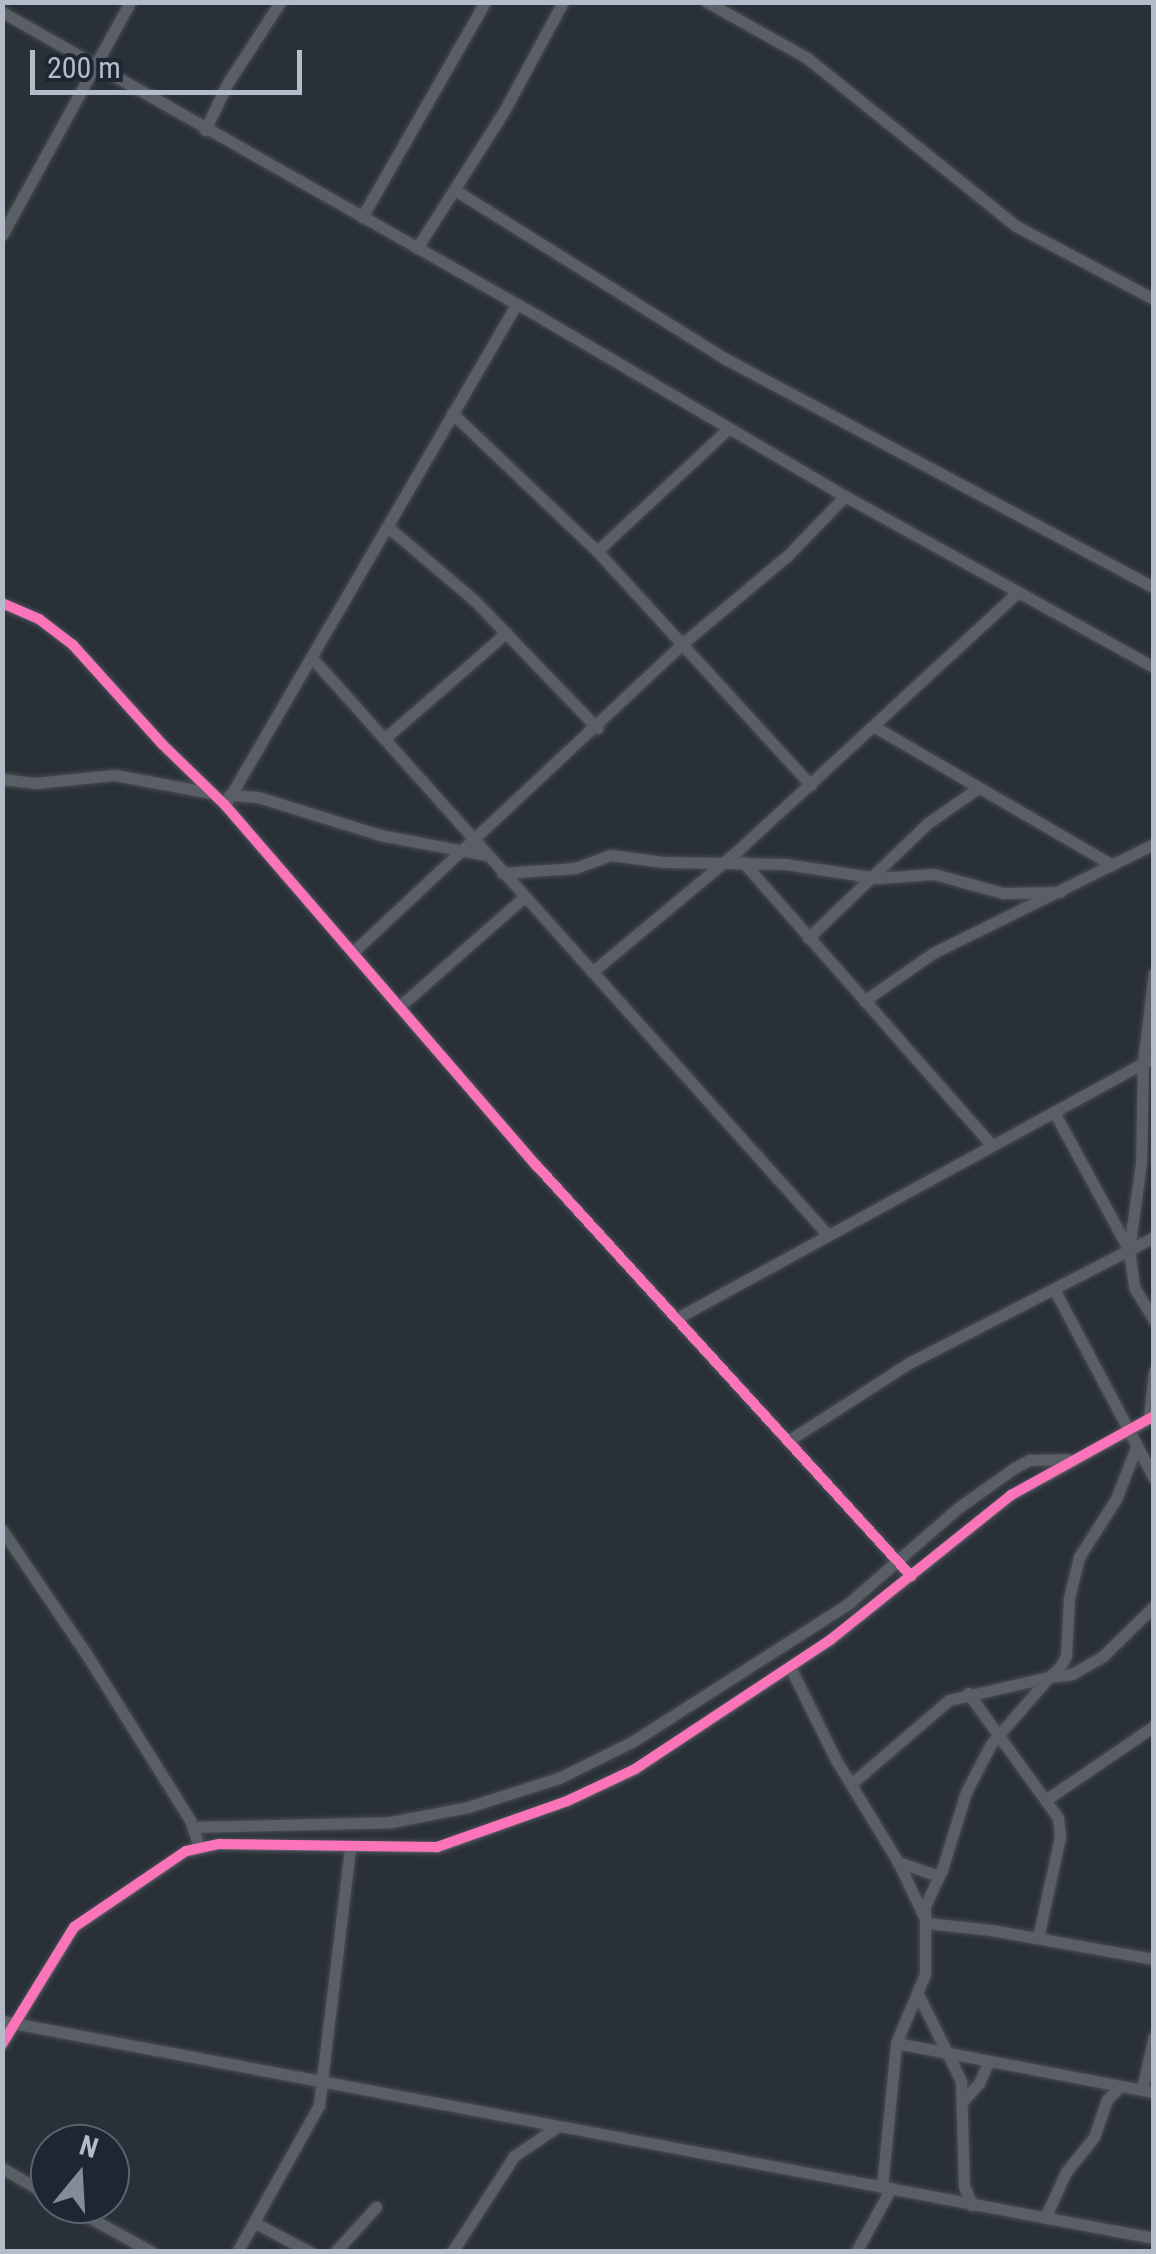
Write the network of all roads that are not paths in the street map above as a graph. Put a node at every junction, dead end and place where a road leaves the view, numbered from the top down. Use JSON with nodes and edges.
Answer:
{"nodes":[{"id":1,"x":130,"y":2,"type":"edge"},
{"id":2,"x":280,"y":2,"type":"edge"},
{"id":3,"x":484,"y":2,"type":"edge"},
{"id":4,"x":563,"y":2,"type":"edge"},
{"id":5,"x":707,"y":2,"type":"edge"},
{"id":6,"x":2,"y":12,"type":"edge"},
{"id":7,"x":94,"y":67,"type":"junction"},
{"id":8,"x":205,"y":130,"type":"junction"},
{"id":9,"x":455,"y":190,"type":"junction"},
{"id":10,"x":362,"y":216,"type":"junction"},
{"id":11,"x":2,"y":235,"type":"edge"},
{"id":12,"x":418,"y":248,"type":"junction"},
{"id":13,"x":1154,"y":299,"type":"edge"},
{"id":14,"x":516,"y":305,"type":"junction"},
{"id":15,"x":452,"y":413,"type":"junction"},
{"id":16,"x":729,"y":428,"type":"junction"},
{"id":17,"x":844,"y":496,"type":"junction"},
{"id":18,"x":388,"y":527,"type":"junction"},
{"id":19,"x":598,"y":551,"type":"junction"},
{"id":20,"x":1154,"y":588,"type":"edge"},
{"id":21,"x":1017,"y":593,"type":"junction"},
{"id":22,"x":2,"y":603,"type":"edge"},
{"id":23,"x":506,"y":633,"type":"junction"},
{"id":24,"x":682,"y":644,"type":"junction"},
{"id":25,"x":314,"y":659,"type":"junction"},
{"id":26,"x":1154,"y":667,"type":"edge"},
{"id":27,"x":597,"y":728,"type":"junction"},
{"id":28,"x":875,"y":728,"type":"junction"},
{"id":29,"x":384,"y":739,"type":"junction"},
{"id":30,"x":2,"y":779,"type":"edge"},
{"id":31,"x":811,"y":785,"type":"junction"},
{"id":32,"x":978,"y":788,"type":"junction"},
{"id":33,"x":212,"y":793,"type":"junction"},
{"id":34,"x":228,"y":800,"type":"junction"},
{"id":35,"x":472,"y":840,"type":"junction"},
{"id":36,"x":1154,"y":844,"type":"edge"},
{"id":37,"x":462,"y":851,"type":"junction"},
{"id":38,"x":735,"y":853,"type":"junction"},
{"id":39,"x":486,"y":856,"type":"junction"},
{"id":40,"x":723,"y":863,"type":"junction"},
{"id":41,"x":744,"y":864,"type":"junction"},
{"id":42,"x":1112,"y":865,"type":"junction"},
{"id":43,"x":502,"y":872,"type":"junction"},
{"id":44,"x":869,"y":878,"type":"junction"},
{"id":45,"x":1060,"y":892,"type":"junction"},
{"id":46,"x":524,"y":898,"type":"junction"},
{"id":47,"x":808,"y":938,"type":"junction"},
{"id":48,"x":353,"y":952,"type":"junction"},
{"id":49,"x":592,"y":972,"type":"junction"},
{"id":50,"x":1154,"y":973,"type":"edge"},
{"id":51,"x":864,"y":1000,"type":"junction"},
{"id":52,"x":400,"y":1006,"type":"junction"},
{"id":53,"x":1148,"y":1060,"type":"edge"},
{"id":54,"x":1054,"y":1112,"type":"junction"},
{"id":55,"x":991,"y":1144,"type":"junction"},
{"id":56,"x":826,"y":1234,"type":"junction"},
{"id":57,"x":1154,"y":1237,"type":"edge"},
{"id":58,"x":1129,"y":1250,"type":"junction"},
{"id":59,"x":1055,"y":1291,"type":"junction"},
{"id":60,"x":679,"y":1317,"type":"junction"},
{"id":61,"x":1154,"y":1320,"type":"edge"},
{"id":62,"x":1154,"y":1371,"type":"edge"},
{"id":63,"x":1151,"y":1417,"type":"edge"},
{"id":64,"x":1128,"y":1427,"type":"junction"},
{"id":65,"x":791,"y":1439,"type":"junction"},
{"id":66,"x":1137,"y":1445,"type":"junction"},
{"id":67,"x":1068,"y":1459,"type":"junction"},
{"id":68,"x":1154,"y":1478,"type":"edge"},
{"id":69,"x":2,"y":1530,"type":"edge"},
{"id":70,"x":900,"y":1562,"type":"junction"},
{"id":71,"x":911,"y":1576,"type":"junction"},
{"id":72,"x":1154,"y":1606,"type":"edge"},
{"id":73,"x":790,"y":1667,"type":"junction"},
{"id":74,"x":1049,"y":1677,"type":"junction"},
{"id":75,"x":968,"y":1693,"type":"junction"},
{"id":76,"x":1154,"y":1726,"type":"edge"},
{"id":77,"x":1000,"y":1735,"type":"junction"},
{"id":78,"x":851,"y":1784,"type":"junction"},
{"id":79,"x":1047,"y":1800,"type":"junction"},
{"id":80,"x":193,"y":1827,"type":"junction"},
{"id":81,"x":199,"y":1846,"type":"junction"},
{"id":82,"x":350,"y":1848,"type":"junction"},
{"id":83,"x":898,"y":1862,"type":"junction"},
{"id":84,"x":939,"y":1876,"type":"junction"},
{"id":85,"x":927,"y":1923,"type":"junction"},
{"id":86,"x":1038,"y":1938,"type":"junction"},
{"id":87,"x":1154,"y":1959,"type":"edge"},
{"id":88,"x":918,"y":1994,"type":"junction"},
{"id":89,"x":8,"y":2021,"type":"edge"},
{"id":90,"x":1154,"y":2036,"type":"edge"},
{"id":91,"x":2,"y":2044,"type":"edge"},
{"id":92,"x":896,"y":2044,"type":"junction"},
{"id":93,"x":945,"y":2052,"type":"junction"},
{"id":94,"x":989,"y":2061,"type":"junction"},
{"id":95,"x":324,"y":2082,"type":"junction"},
{"id":96,"x":1120,"y":2086,"type":"junction"},
{"id":97,"x":1148,"y":2091,"type":"edge"},
{"id":98,"x":962,"y":2102,"type":"junction"},
{"id":99,"x":557,"y":2127,"type":"junction"},
{"id":100,"x":2,"y":2168,"type":"edge"},
{"id":101,"x":30,"y":2184,"type":"edge"},
{"id":102,"x":886,"y":2187,"type":"junction"},
{"id":103,"x":972,"y":2205,"type":"junction"},
{"id":104,"x":376,"y":2207,"type":"dead end"},
{"id":105,"x":1045,"y":2218,"type":"junction"},
{"id":106,"x":255,"y":2222,"type":"junction"},
{"id":107,"x":101,"y":2224,"type":"edge"},
{"id":108,"x":1154,"y":2238,"type":"edge"},
{"id":109,"x":152,"y":2252,"type":"edge"},
{"id":110,"x":236,"y":2252,"type":"edge"},
{"id":111,"x":310,"y":2252,"type":"edge"},
{"id":112,"x":335,"y":2252,"type":"edge"},
{"id":113,"x":452,"y":2252,"type":"edge"},
{"id":114,"x":856,"y":2252,"type":"edge"}],
"edges":[{"from":1,"to":7,"type":"street"},
{"from":2,"to":8,"type":"street"},
{"from":3,"to":10,"type":"street"},
{"from":4,"to":9,"type":"street"},
{"from":5,"to":13,"type":"street"},
{"from":6,"to":7,"type":"street"},
{"from":7,"to":8,"type":"street"},
{"from":7,"to":11,"type":"street"},
{"from":8,"to":10,"type":"street"},
{"from":9,"to":12,"type":"street"},
{"from":9,"to":20,"type":"street"},
{"from":10,"to":12,"type":"street"},
{"from":12,"to":14,"type":"street"},
{"from":14,"to":15,"type":"street"},
{"from":14,"to":16,"type":"street"},
{"from":15,"to":18,"type":"street"},
{"from":15,"to":19,"type":"street"},
{"from":16,"to":17,"type":"street"},
{"from":16,"to":19,"type":"street"},
{"from":17,"to":21,"type":"street"},
{"from":17,"to":24,"type":"street"},
{"from":18,"to":23,"type":"street"},
{"from":18,"to":25,"type":"street"},
{"from":19,"to":24,"type":"street"},
{"from":21,"to":26,"type":"street"},
{"from":21,"to":28,"type":"street"},
{"from":22,"to":33,"type":"street"},
{"from":23,"to":27,"type":"street"},
{"from":23,"to":29,"type":"street"},
{"from":24,"to":27,"type":"street"},
{"from":24,"to":31,"type":"street"},
{"from":25,"to":29,"type":"street"},
{"from":25,"to":34,"type":"street"},
{"from":27,"to":35,"type":"street"},
{"from":28,"to":31,"type":"street"},
{"from":28,"to":32,"type":"street"},
{"from":29,"to":35,"type":"street"},
{"from":30,"to":33,"type":"street"},
{"from":31,"to":38,"type":"street"},
{"from":32,"to":42,"type":"street"},
{"from":32,"to":44,"type":"street"},
{"from":33,"to":34,"type":"street"},
{"from":34,"to":37,"type":"street"},
{"from":34,"to":48,"type":"street"},
{"from":35,"to":37,"type":"street"},
{"from":35,"to":39,"type":"street"},
{"from":36,"to":42,"type":"street"},
{"from":37,"to":39,"type":"street"},
{"from":37,"to":48,"type":"street"},
{"from":38,"to":40,"type":"street"},
{"from":38,"to":41,"type":"street"},
{"from":39,"to":43,"type":"street"},
{"from":40,"to":41,"type":"street"},
{"from":40,"to":43,"type":"street"},
{"from":40,"to":49,"type":"street"},
{"from":41,"to":44,"type":"street"},
{"from":41,"to":47,"type":"street"},
{"from":42,"to":45,"type":"street"},
{"from":43,"to":46,"type":"street"},
{"from":44,"to":45,"type":"street"},
{"from":44,"to":47,"type":"street"},
{"from":45,"to":51,"type":"street"},
{"from":46,"to":49,"type":"street"},
{"from":46,"to":52,"type":"street"},
{"from":47,"to":51,"type":"street"},
{"from":48,"to":52,"type":"street"},
{"from":49,"to":56,"type":"street"},
{"from":50,"to":53,"type":"street"},
{"from":51,"to":55,"type":"street"},
{"from":52,"to":60,"type":"street"},
{"from":53,"to":54,"type":"street"},
{"from":53,"to":58,"type":"street"},
{"from":54,"to":55,"type":"street"},
{"from":54,"to":58,"type":"street"},
{"from":55,"to":56,"type":"street"},
{"from":56,"to":60,"type":"street"},
{"from":57,"to":58,"type":"street"},
{"from":58,"to":59,"type":"street"},
{"from":58,"to":61,"type":"street"},
{"from":59,"to":64,"type":"street"},
{"from":59,"to":65,"type":"street"},
{"from":60,"to":65,"type":"street"},
{"from":62,"to":63,"type":"street"},
{"from":63,"to":64,"type":"street"},
{"from":64,"to":66,"type":"street"},
{"from":64,"to":67,"type":"street"},
{"from":65,"to":70,"type":"street"},
{"from":66,"to":68,"type":"street"},
{"from":66,"to":74,"type":"street"},
{"from":67,"to":70,"type":"street"},
{"from":67,"to":71,"type":"street"},
{"from":69,"to":80,"type":"street"},
{"from":70,"to":71,"type":"street"},
{"from":70,"to":80,"type":"street"},
{"from":71,"to":73,"type":"street"},
{"from":72,"to":74,"type":"street"},
{"from":73,"to":78,"type":"street"},
{"from":73,"to":82,"type":"street"},
{"from":74,"to":75,"type":"street"},
{"from":74,"to":77,"type":"street"},
{"from":75,"to":77,"type":"street"},
{"from":75,"to":78,"type":"street"},
{"from":76,"to":79,"type":"street"},
{"from":77,"to":79,"type":"street"},
{"from":77,"to":84,"type":"street"},
{"from":78,"to":83,"type":"street"},
{"from":79,"to":86,"type":"street"},
{"from":80,"to":81,"type":"street"},
{"from":81,"to":82,"type":"street"},
{"from":81,"to":89,"type":"street"},
{"from":82,"to":95,"type":"street"},
{"from":83,"to":84,"type":"street"},
{"from":83,"to":85,"type":"street"},
{"from":84,"to":85,"type":"street"},
{"from":85,"to":86,"type":"street"},
{"from":85,"to":88,"type":"street"},
{"from":86,"to":87,"type":"street"},
{"from":88,"to":92,"type":"street"},
{"from":88,"to":93,"type":"street"},
{"from":89,"to":91,"type":"street"},
{"from":89,"to":95,"type":"street"},
{"from":90,"to":97,"type":"street"},
{"from":92,"to":93,"type":"street"},
{"from":92,"to":102,"type":"street"},
{"from":93,"to":94,"type":"street"},
{"from":93,"to":98,"type":"street"},
{"from":94,"to":96,"type":"street"},
{"from":94,"to":98,"type":"street"},
{"from":95,"to":99,"type":"street"},
{"from":95,"to":106,"type":"street"},
{"from":96,"to":97,"type":"street"},
{"from":96,"to":105,"type":"street"},
{"from":98,"to":103,"type":"street"},
{"from":99,"to":102,"type":"street"},
{"from":99,"to":113,"type":"street"},
{"from":100,"to":101,"type":"street"},
{"from":102,"to":103,"type":"street"},
{"from":102,"to":114,"type":"street"},
{"from":103,"to":105,"type":"street"},
{"from":104,"to":112,"type":"street"},
{"from":105,"to":108,"type":"street"},
{"from":106,"to":110,"type":"street"},
{"from":106,"to":111,"type":"street"},
{"from":107,"to":109,"type":"street"}]}
